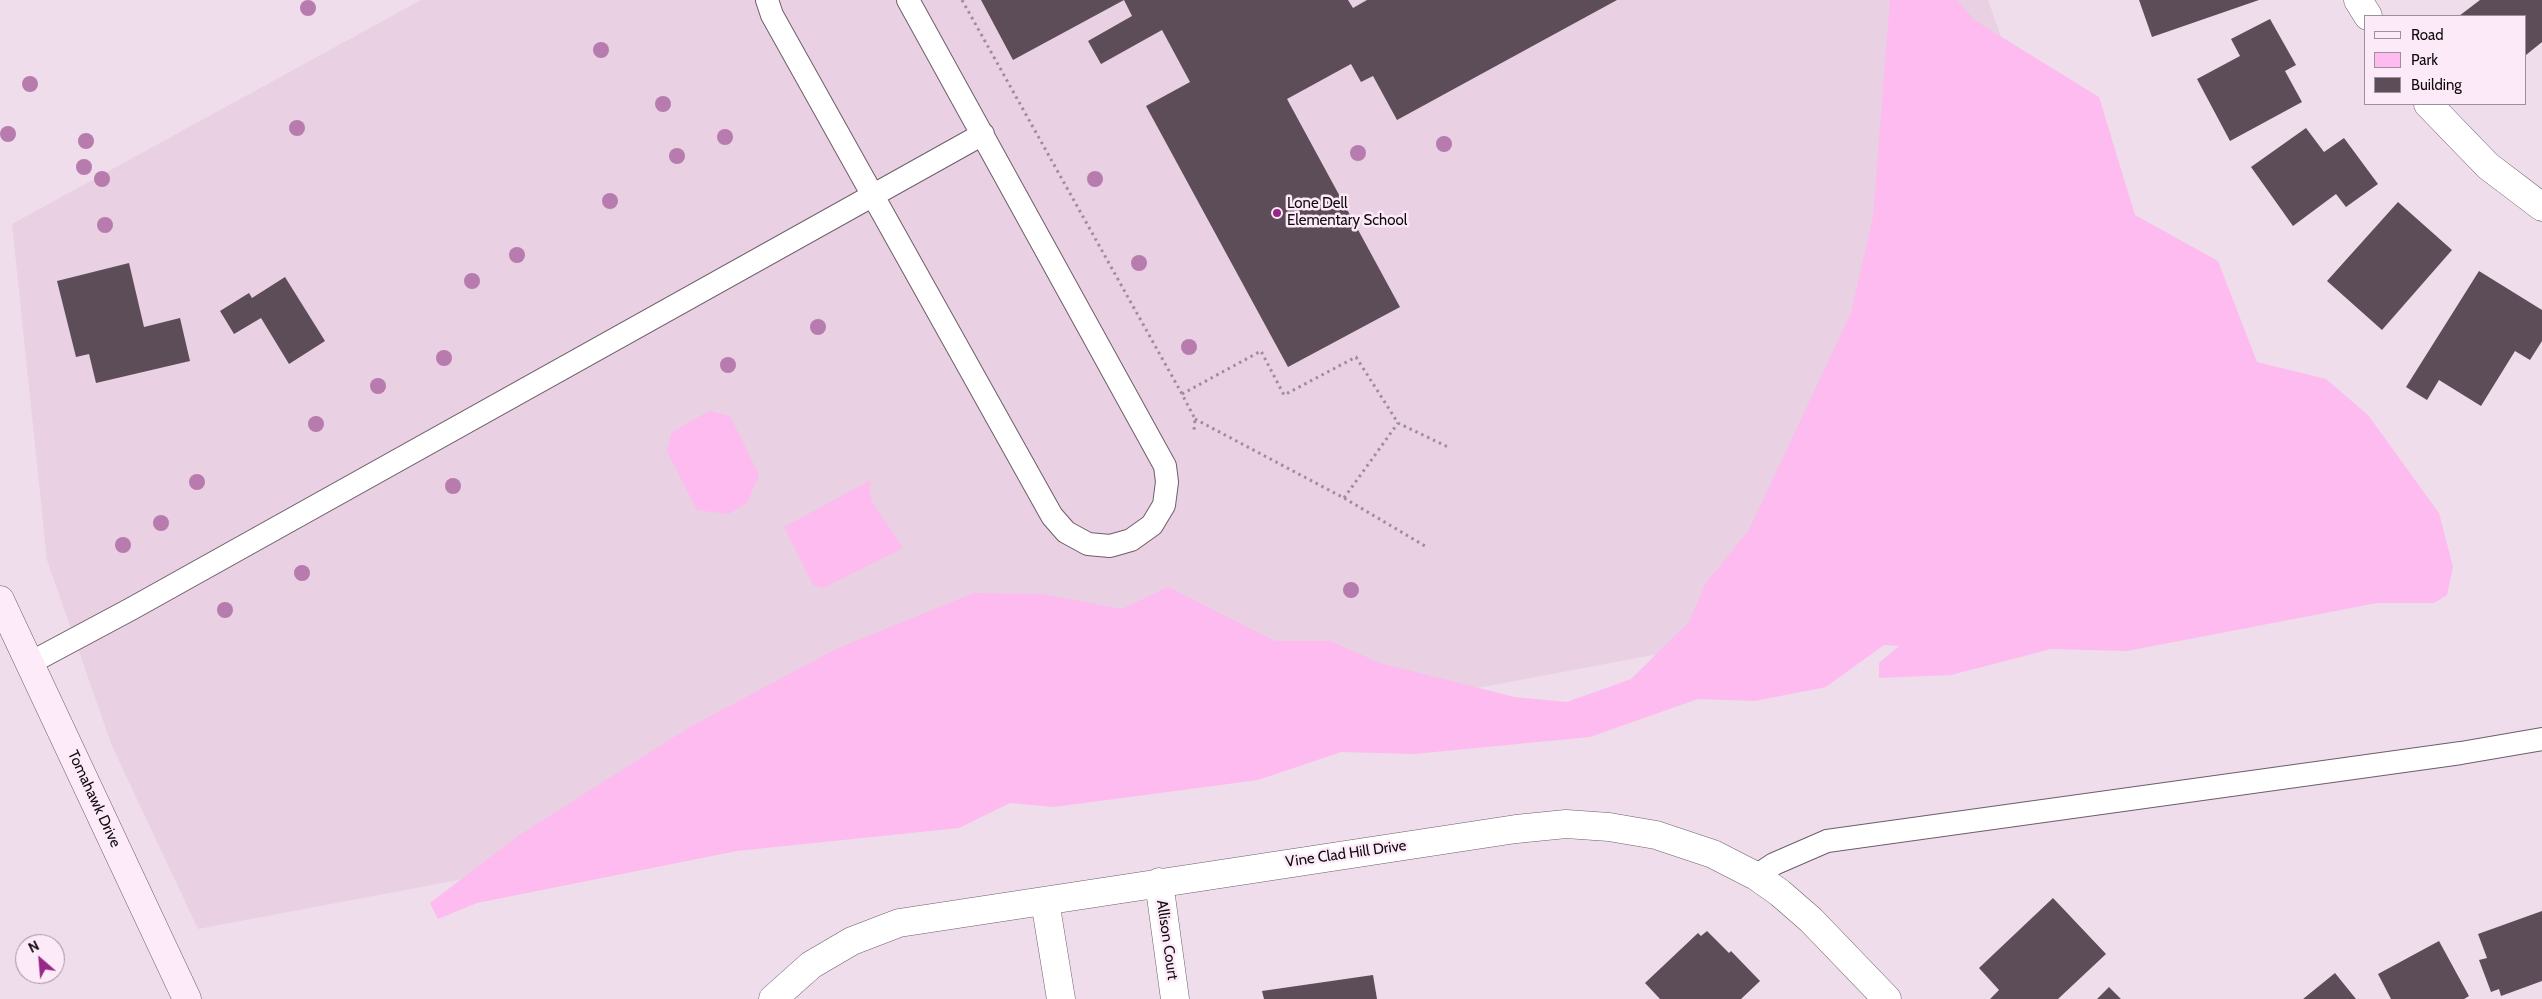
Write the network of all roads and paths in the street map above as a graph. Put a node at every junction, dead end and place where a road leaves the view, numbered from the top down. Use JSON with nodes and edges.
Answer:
{"nodes":[{"id":1,"x":767,"y":0,"type":"edge"},
{"id":2,"x":908,"y":0,"type":"edge"},
{"id":3,"x":962,"y":0,"type":"edge"},
{"id":4,"x":2358,"y":0,"type":"edge"},
{"id":5,"x":2367,"y":15,"type":"edge"},
{"id":6,"x":2429,"y":105,"type":"edge"},
{"id":7,"x":982,"y":134,"type":"junction"},
{"id":8,"x":873,"y":195,"type":"junction"},
{"id":9,"x":2542,"y":206,"type":"edge"},
{"id":10,"x":1182,"y":394,"type":"junction"},
{"id":11,"x":1195,"y":419,"type":"junction"},
{"id":12,"x":1398,"y":423,"type":"junction"},
{"id":13,"x":1194,"y":430,"type":"dead end"},
{"id":14,"x":1448,"y":447,"type":"dead end"},
{"id":15,"x":1344,"y":498,"type":"junction"},
{"id":16,"x":1425,"y":546,"type":"dead end"},
{"id":17,"x":0,"y":600,"type":"edge"},
{"id":18,"x":30,"y":663,"type":"junction"},
{"id":19,"x":2542,"y":739,"type":"edge"},
{"id":20,"x":1756,"y":876,"type":"junction"},
{"id":21,"x":1159,"y":882,"type":"junction"},
{"id":22,"x":1045,"y":901,"type":"junction"},
{"id":23,"x":187,"y":999,"type":"edge"},
{"id":24,"x":773,"y":999,"type":"edge"},
{"id":25,"x":1061,"y":999,"type":"edge"},
{"id":26,"x":1175,"y":999,"type":"edge"},
{"id":27,"x":1887,"y":999,"type":"edge"}],
"edges":[{"from":1,"to":8,"type":"lane"},
{"from":2,"to":7,"type":"lane"},
{"from":3,"to":10,"type":"path"},
{"from":4,"to":5,"type":"street"},
{"from":6,"to":9,"type":"street"},
{"from":7,"to":8,"type":"lane"},
{"from":7,"to":8,"type":"lane"},
{"from":8,"to":18,"type":"lane"},
{"from":10,"to":11,"type":"path"},
{"from":10,"to":12,"type":"path"},
{"from":11,"to":13,"type":"path"},
{"from":11,"to":15,"type":"path"},
{"from":12,"to":14,"type":"path"},
{"from":12,"to":15,"type":"path"},
{"from":15,"to":16,"type":"path"},
{"from":17,"to":18,"type":"street","name":"Tomahawk Drive"},
{"from":18,"to":23,"type":"street","name":"Tomahawk Drive"},
{"from":19,"to":20,"type":"lane"},
{"from":20,"to":21,"type":"street","name":"Vine Clad Hill Drive"},
{"from":20,"to":27,"type":"street","name":"Vine Clad Hill Drive"},
{"from":21,"to":22,"type":"street","name":"Vine Clad Hill Drive"},
{"from":21,"to":26,"type":"street","name":"Allison Court"},
{"from":22,"to":24,"type":"street","name":"Vine Clad Hill Drive"},
{"from":22,"to":25,"type":"street"}]}
